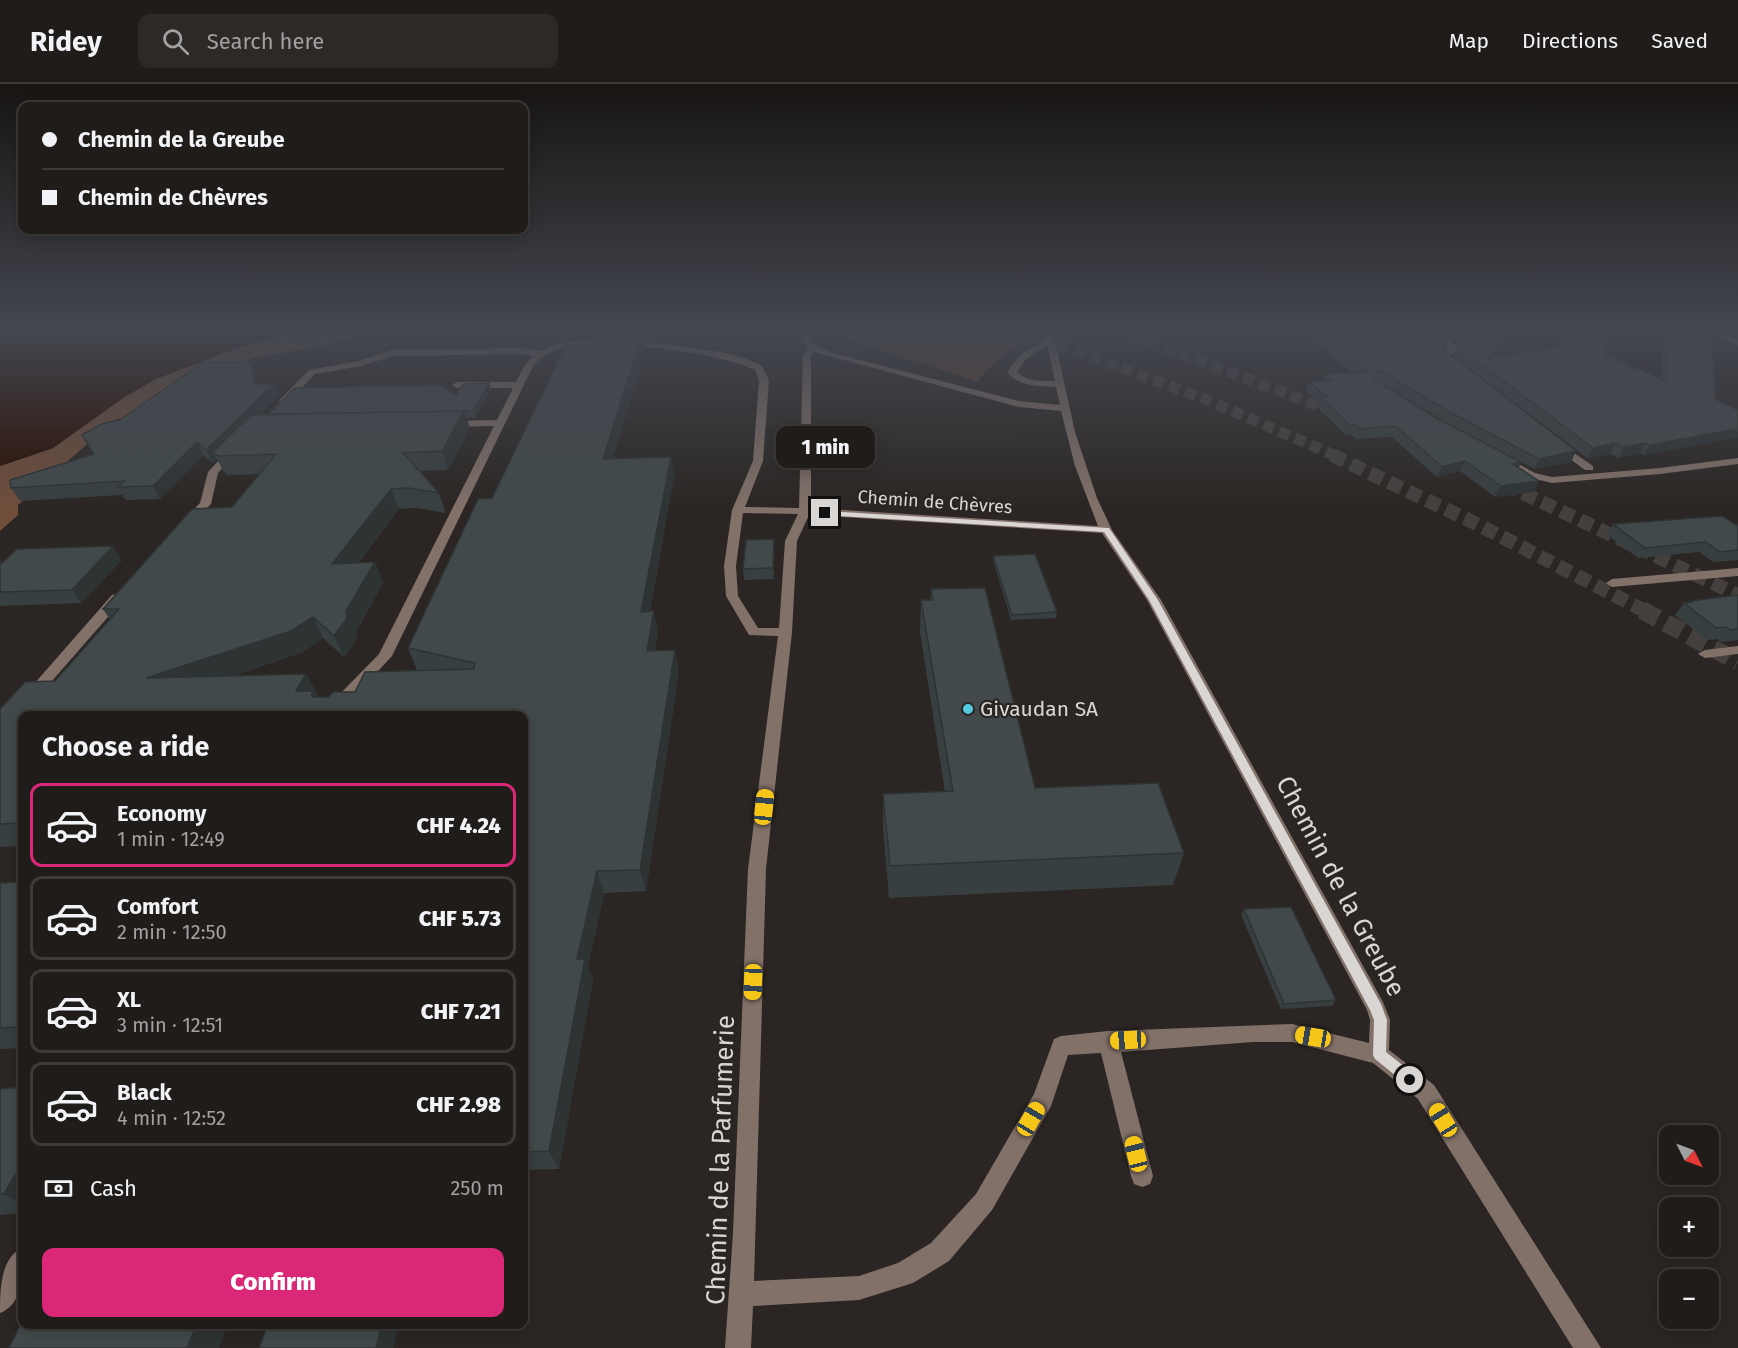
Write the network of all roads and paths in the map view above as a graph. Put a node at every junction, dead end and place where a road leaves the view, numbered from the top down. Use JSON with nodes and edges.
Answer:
{"nodes":[{"id":1,"x":294,"y":391,"type":"edge"},
{"id":2,"x":516,"y":391,"type":"edge"},
{"id":3,"x":763,"y":391,"type":"edge"},
{"id":4,"x":807,"y":391,"type":"edge"},
{"id":5,"x":968,"y":391,"type":"edge"},
{"id":6,"x":1061,"y":391,"type":"edge"},
{"id":7,"x":1065,"y":409,"type":"junction"},
{"id":8,"x":274,"y":411,"type":"edge"},
{"id":9,"x":500,"y":423,"type":"junction"},
{"id":10,"x":443,"y":424,"type":"edge"},
{"id":11,"x":246,"y":437,"type":"edge"},
{"id":12,"x":1548,"y":437,"type":"edge"},
{"id":13,"x":1500,"y":458,"type":"edge"},
{"id":14,"x":1738,"y":461,"type":"edge"},
{"id":15,"x":1589,"y":468,"type":"dead end"},
{"id":16,"x":738,"y":510,"type":"junction"},
{"id":17,"x":805,"y":512,"type":"junction"},
{"id":18,"x":1106,"y":530,"type":"junction"},
{"id":19,"x":176,"y":534,"type":"edge"},
{"id":20,"x":1738,"y":572,"type":"edge"},
{"id":21,"x":1612,"y":583,"type":"dead end"},
{"id":22,"x":127,"y":587,"type":"edge"},
{"id":23,"x":785,"y":632,"type":"junction"},
{"id":24,"x":1738,"y":650,"type":"edge"},
{"id":25,"x":1705,"y":654,"type":"dead end"},
{"id":26,"x":21,"y":708,"type":"edge"},
{"id":27,"x":335,"y":711,"type":"edge"},
{"id":28,"x":1108,"y":1041,"type":"junction"},
{"id":29,"x":1379,"y":1055,"type":"junction"},
{"id":30,"x":1142,"y":1176,"type":"dead end"},
{"id":31,"x":18,"y":1267,"type":"edge"},
{"id":32,"x":741,"y":1294,"type":"junction"},
{"id":33,"x":0,"y":1301,"type":"edge"},
{"id":34,"x":738,"y":1348,"type":"edge"},
{"id":35,"x":1588,"y":1348,"type":"edge"}],
"edges":[{"from":1,"to":8,"type":"street"},
{"from":2,"to":9,"type":"street"},
{"from":3,"to":16,"type":"street"},
{"from":4,"to":17,"type":"street"},
{"from":5,"to":7,"type":"street"},
{"from":6,"to":7,"type":"street","name":"Chemin de la Greube"},
{"from":7,"to":18,"type":"street","name":"Chemin de la Greube"},
{"from":9,"to":10,"type":"street"},
{"from":9,"to":27,"type":"street"},
{"from":11,"to":19,"type":"street"},
{"from":12,"to":15,"type":"street"},
{"from":13,"to":14,"type":"street"},
{"from":16,"to":17,"type":"street","name":"Chemin de Chèvres"},
{"from":16,"to":23,"type":"street"},
{"from":17,"to":18,"type":"street","name":"Chemin de Chèvres"},
{"from":17,"to":23,"type":"street","name":"Chemin de la Parfumerie"},
{"from":18,"to":29,"type":"street","name":"Chemin de la Greube"},
{"from":20,"to":21,"type":"street"},
{"from":22,"to":26,"type":"street"},
{"from":23,"to":32,"type":"street","name":"Chemin de la Parfumerie"},
{"from":24,"to":25,"type":"street"},
{"from":28,"to":29,"type":"street"},
{"from":28,"to":30,"type":"street"},
{"from":28,"to":32,"type":"street"},
{"from":29,"to":35,"type":"street"},
{"from":31,"to":33,"type":"street"},
{"from":32,"to":34,"type":"street","name":"Chemin de la Parfumerie"}]}
